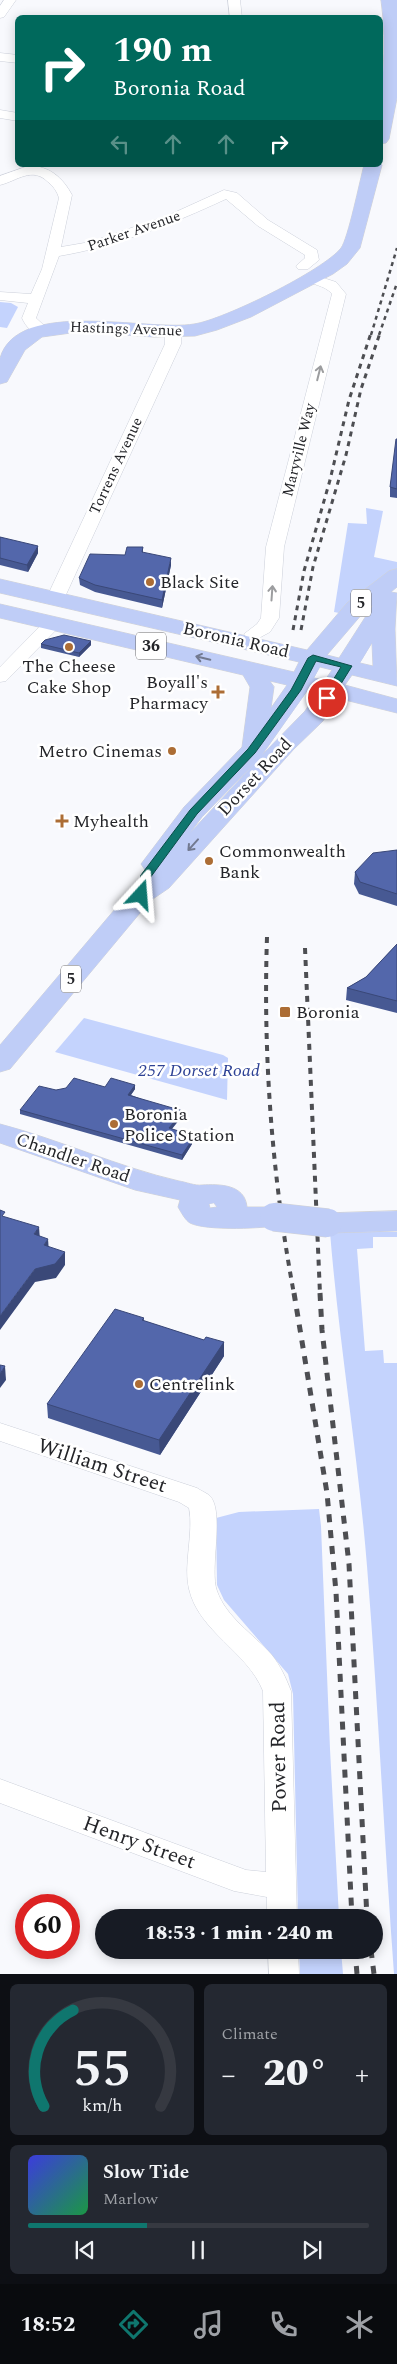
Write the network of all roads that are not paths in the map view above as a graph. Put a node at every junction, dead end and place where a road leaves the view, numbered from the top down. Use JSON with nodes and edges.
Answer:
{"nodes":[{"id":1,"x":10,"y":0,"type":"edge"},
{"id":2,"x":234,"y":0,"type":"edge"},
{"id":3,"x":389,"y":0,"type":"edge"},
{"id":4,"x":0,"y":14,"type":"edge"},
{"id":5,"x":236,"y":15,"type":"edge"},
{"id":6,"x":0,"y":57,"type":"edge"},
{"id":7,"x":15,"y":59,"type":"edge"},
{"id":8,"x":387,"y":83,"type":"edge"},
{"id":9,"x":0,"y":114,"type":"edge"},
{"id":10,"x":15,"y":116,"type":"edge"},
{"id":11,"x":383,"y":116,"type":"edge"},
{"id":12,"x":373,"y":167,"type":"edge"},
{"id":13,"x":0,"y":180,"type":"edge"},
{"id":14,"x":52,"y":253,"type":"junction"},
{"id":15,"x":311,"y":273,"type":"junction"},
{"id":16,"x":0,"y":296,"type":"edge"},
{"id":17,"x":37,"y":299,"type":"junction"},
{"id":18,"x":42,"y":331,"type":"junction"},
{"id":19,"x":173,"y":333,"type":"junction"},
{"id":20,"x":0,"y":378,"type":"edge"},
{"id":21,"x":394,"y":584,"type":"edge"},
{"id":22,"x":0,"y":586,"type":"edge"},
{"id":23,"x":0,"y":590,"type":"edge"},
{"id":24,"x":55,"y":599,"type":"junction"},
{"id":25,"x":0,"y":611,"type":"edge"},
{"id":26,"x":124,"y":614,"type":"junction"},
{"id":27,"x":162,"y":622,"type":"junction"},
{"id":28,"x":52,"y":624,"type":"junction"},
{"id":29,"x":333,"y":633,"type":"junction"},
{"id":30,"x":253,"y":634,"type":"junction"},
{"id":31,"x":313,"y":658,"type":"junction"},
{"id":32,"x":347,"y":666,"type":"junction"},
{"id":33,"x":250,"y":669,"type":"junction"},
{"id":34,"x":0,"y":676,"type":"edge"},
{"id":35,"x":396,"y":679,"type":"edge"},
{"id":36,"x":300,"y":680,"type":"junction"},
{"id":37,"x":333,"y":688,"type":"junction"},
{"id":38,"x":397,"y":706,"type":"edge"},
{"id":39,"x":397,"y":712,"type":"edge"},
{"id":40,"x":314,"y":716,"type":"junction"},
{"id":41,"x":252,"y":751,"type":"junction"},
{"id":42,"x":141,"y":895,"type":"junction"},
{"id":43,"x":0,"y":1063,"type":"edge"},
{"id":44,"x":0,"y":1133,"type":"edge"},
{"id":45,"x":397,"y":1221,"type":"edge"},
{"id":46,"x":0,"y":1432,"type":"edge"},
{"id":47,"x":201,"y":1503,"type":"joint"},
{"id":48,"x":0,"y":1792,"type":"edge"},
{"id":49,"x":281,"y":1886,"type":"junction"},
{"id":50,"x":282,"y":1909,"type":"edge"},
{"id":51,"x":283,"y":1959,"type":"edge"},
{"id":52,"x":284,"y":1974,"type":"edge"}],
"edges":[{"from":1,"to":4,"type":"street"},
{"from":2,"to":5,"type":"street"},
{"from":3,"to":8,"type":"main road"},
{"from":6,"to":7,"type":"street"},
{"from":8,"to":11,"type":"main road"},
{"from":9,"to":10,"type":"street"},
{"from":12,"to":15,"type":"main road","name":"Hastings Avenue"},
{"from":13,"to":14,"type":"street"},
{"from":14,"to":15,"type":"street","name":"Parker Avenue"},
{"from":14,"to":17,"type":"street"},
{"from":15,"to":19,"type":"main road","name":"Hastings Avenue"},
{"from":30,"to":15,"type":"street","name":"Maryville Way","one_way":true},
{"from":16,"to":17,"type":"street"},
{"from":17,"to":18,"type":"street"},
{"from":18,"to":19,"type":"main road","name":"Hastings Avenue"},
{"from":18,"to":20,"type":"main road","name":"Hastings Avenue"},
{"from":19,"to":24,"type":"street","name":"Torrens Avenue"},
{"from":21,"to":29,"type":"main road","name":"Dorset Road","number":"5"},
{"from":21,"to":32,"type":"main road","name":"Dorset Road","number":"5"},
{"from":21,"to":35,"type":"main road"},
{"from":22,"to":24,"type":"main road","name":"Boronia Road","number":"36"},
{"from":23,"to":28,"type":"main road"},
{"from":24,"to":26,"type":"main road","name":"Boronia Road","number":"36"},
{"from":25,"to":28,"type":"main road","name":"Boronia Road","number":"36"},
{"from":26,"to":27,"type":"main road","name":"Boronia Road","number":"36"},
{"from":26,"to":28,"type":"main road"},
{"from":27,"to":30,"type":"main road","name":"Boronia Road"},
{"from":27,"to":31,"type":"main road","name":"Boronia Road","number":"36"},
{"from":33,"to":28,"type":"main road","name":"Boronia Road","number":"36","one_way":true},
{"from":28,"to":34,"type":"street"},
{"from":29,"to":30,"type":"main road","name":"Boronia Road"},
{"from":29,"to":31,"type":"main road","name":"Dorset Road","number":"5"},
{"from":31,"to":32,"type":"main road","name":"Boronia Road","number":"36"},
{"from":31,"to":36,"type":"main road","name":"Dorset Road","number":"5"},
{"from":32,"to":35,"type":"main road","name":"Boronia Road","number":"36"},
{"from":32,"to":37,"type":"main road","name":"Dorset Road","number":"5"},
{"from":33,"to":36,"type":"main road","name":"Boronia Road","number":"36"},
{"from":33,"to":41,"type":"main road"},
{"from":36,"to":37,"type":"main road","name":"Boronia Road","number":"36"},
{"from":36,"to":41,"type":"main road","name":"Dorset Road","number":"5"},
{"from":37,"to":38,"type":"main road","name":"Boronia Road","number":"36"},
{"from":37,"to":40,"type":"main road","name":"Dorset Road","number":"5"},
{"from":39,"to":40,"type":"main road"},
{"from":40,"to":42,"type":"main road","name":"Dorset Road","number":"5","one_way":true},
{"from":41,"to":42,"type":"main road","name":"Dorset Road","number":"5"},
{"from":42,"to":43,"type":"main road","name":"Dorset Road","number":"5"},
{"from":44,"to":45,"type":"main road","name":"Chandler Road","bridge":true},
{"from":46,"to":47,"type":"street","name":"William Street"},
{"from":47,"to":49,"type":"street","name":"Power Road"},
{"from":48,"to":49,"type":"street","name":"Henry Street"},
{"from":49,"to":50,"type":"street","name":"Power Road"},
{"from":51,"to":52,"type":"street"}]}
